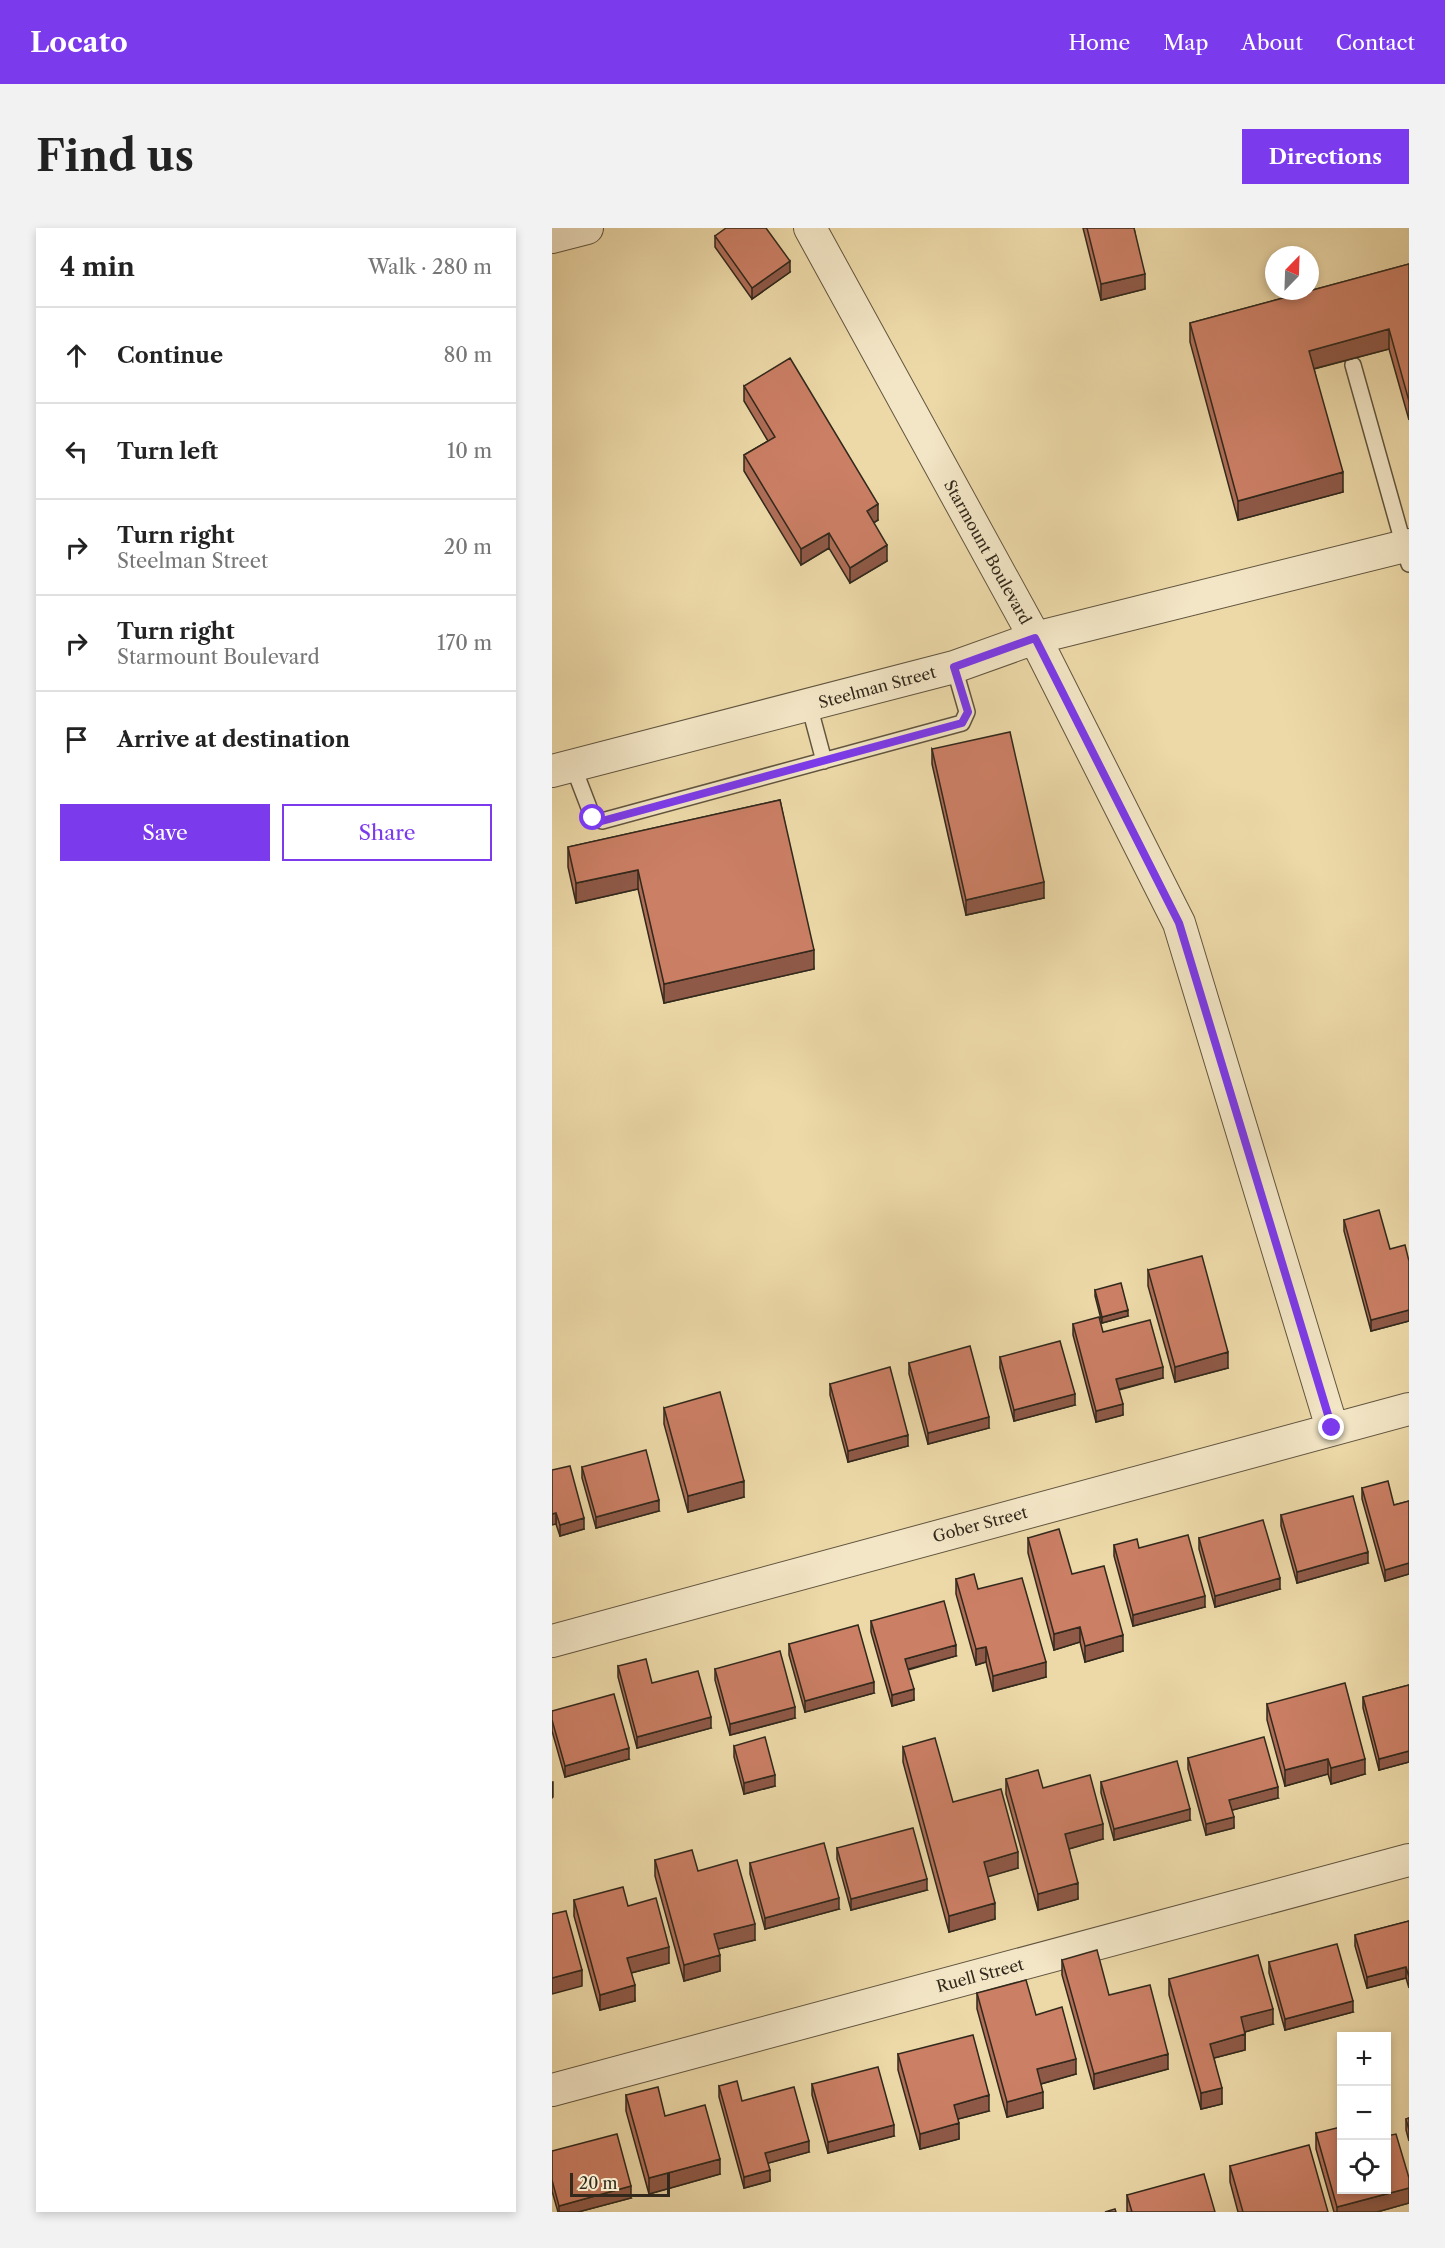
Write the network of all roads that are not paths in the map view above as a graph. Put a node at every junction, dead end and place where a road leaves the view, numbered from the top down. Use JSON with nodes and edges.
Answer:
{"nodes":[{"id":1,"x":587,"y":228,"type":"edge"},
{"id":2,"x":810,"y":228,"type":"edge"},
{"id":3,"x":552,"y":237,"type":"edge"},
{"id":4,"x":1353,"y":365,"type":"edge"},
{"id":5,"x":1407,"y":552,"type":"edge"},
{"id":6,"x":1035,"y":638,"type":"junction"},
{"id":7,"x":954,"y":667,"type":"junction"},
{"id":8,"x":809,"y":705,"type":"junction"},
{"id":9,"x":824,"y":761,"type":"junction"},
{"id":10,"x":563,"y":769,"type":"edge"},
{"id":11,"x":1409,"y":1409,"type":"edge"},
{"id":12,"x":1332,"y":1428,"type":"junction"},
{"id":13,"x":552,"y":1641,"type":"edge"},
{"id":14,"x":1409,"y":1860,"type":"edge"},
{"id":15,"x":552,"y":2090,"type":"edge"}],
"edges":[{"from":1,"to":3,"type":"street"},
{"from":2,"to":6,"type":"street","name":"Starmount Boulevard"},
{"from":4,"to":5,"type":"lane"},
{"from":5,"to":6,"type":"street","name":"Steelman Street"},
{"from":6,"to":7,"type":"street","name":"Steelman Street"},
{"from":6,"to":12,"type":"street","name":"Starmount Boulevard"},
{"from":7,"to":8,"type":"street","name":"Steelman Street"},
{"from":7,"to":9,"type":"lane"},
{"from":8,"to":9,"type":"lane"},
{"from":8,"to":10,"type":"street","name":"Steelman Street"},
{"from":9,"to":10,"type":"lane"},
{"from":11,"to":12,"type":"street","name":"Gober Street"},
{"from":12,"to":13,"type":"street","name":"Gober Street"},
{"from":14,"to":15,"type":"street","name":"Ruell Street"}]}
